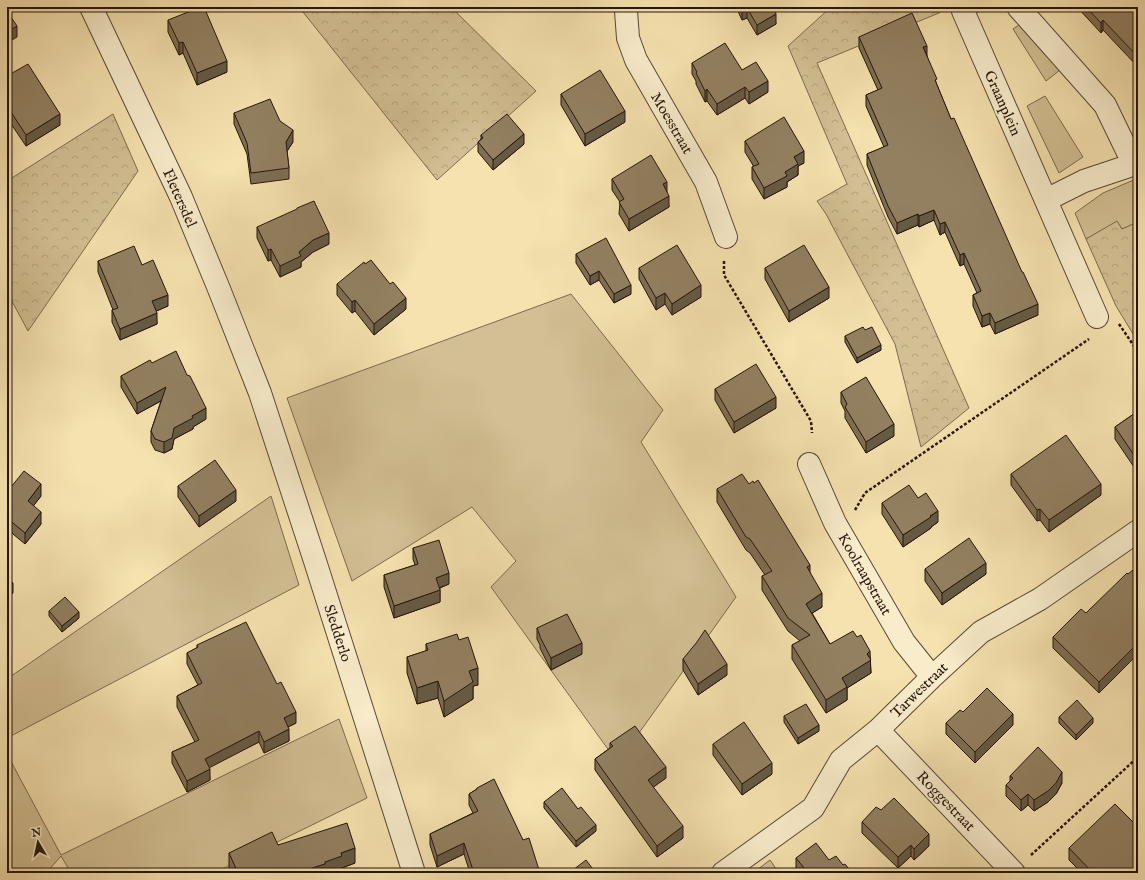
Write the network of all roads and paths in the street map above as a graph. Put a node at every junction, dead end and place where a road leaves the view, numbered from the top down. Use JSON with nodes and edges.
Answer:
{"nodes":[{"id":1,"x":92,"y":7,"type":"edge"},
{"id":2,"x":627,"y":7,"type":"edge"},
{"id":3,"x":967,"y":7,"type":"edge"},
{"id":4,"x":1018,"y":7,"type":"edge"},
{"id":5,"x":1136,"y":164,"type":"edge"},
{"id":6,"x":1046,"y":200,"type":"junction"},
{"id":7,"x":726,"y":237,"type":"dead end"},
{"id":8,"x":724,"y":258,"type":"dead end"},
{"id":9,"x":1106,"y":318,"type":"joint"},
{"id":10,"x":1089,"y":339,"type":"dead end"},
{"id":11,"x":1138,"y":352,"type":"edge"},
{"id":12,"x":260,"y":393,"type":"joint"},
{"id":13,"x":812,"y":433,"type":"dead end"},
{"id":14,"x":809,"y":464,"type":"dead end"},
{"id":15,"x":851,"y":516,"type":"dead end"},
{"id":16,"x":1138,"y":531,"type":"edge"},
{"id":17,"x":932,"y":677,"type":"junction"},
{"id":18,"x":878,"y":730,"type":"junction"},
{"id":19,"x":1138,"y":757,"type":"edge"},
{"id":20,"x":1029,"y":857,"type":"dead end"},
{"id":21,"x":414,"y":873,"type":"edge"},
{"id":22,"x":723,"y":873,"type":"edge"},
{"id":23,"x":1014,"y":873,"type":"edge"}],
"edges":[{"from":1,"to":12,"type":"street","name":"Fletersdel"},
{"from":2,"to":7,"type":"street","name":"Moesstraat"},
{"from":3,"to":6,"type":"street","name":"Graanplein"},
{"from":4,"to":5,"type":"street"},
{"from":5,"to":6,"type":"street"},
{"from":6,"to":9,"type":"street","name":"Graanplein"},
{"from":8,"to":13,"type":"path"},
{"from":9,"to":11,"type":"path"},
{"from":10,"to":15,"type":"path"},
{"from":12,"to":21,"type":"street","name":"Sledderlo"},
{"from":14,"to":17,"type":"street","name":"Koolraapstraat"},
{"from":16,"to":17,"type":"street","name":"Tarwestraat"},
{"from":17,"to":18,"type":"street","name":"Tarwestraat"},
{"from":18,"to":22,"type":"street","name":"Tarwestraat"},
{"from":18,"to":23,"type":"street","name":"Roggestraat"},
{"from":19,"to":20,"type":"path"}]}
